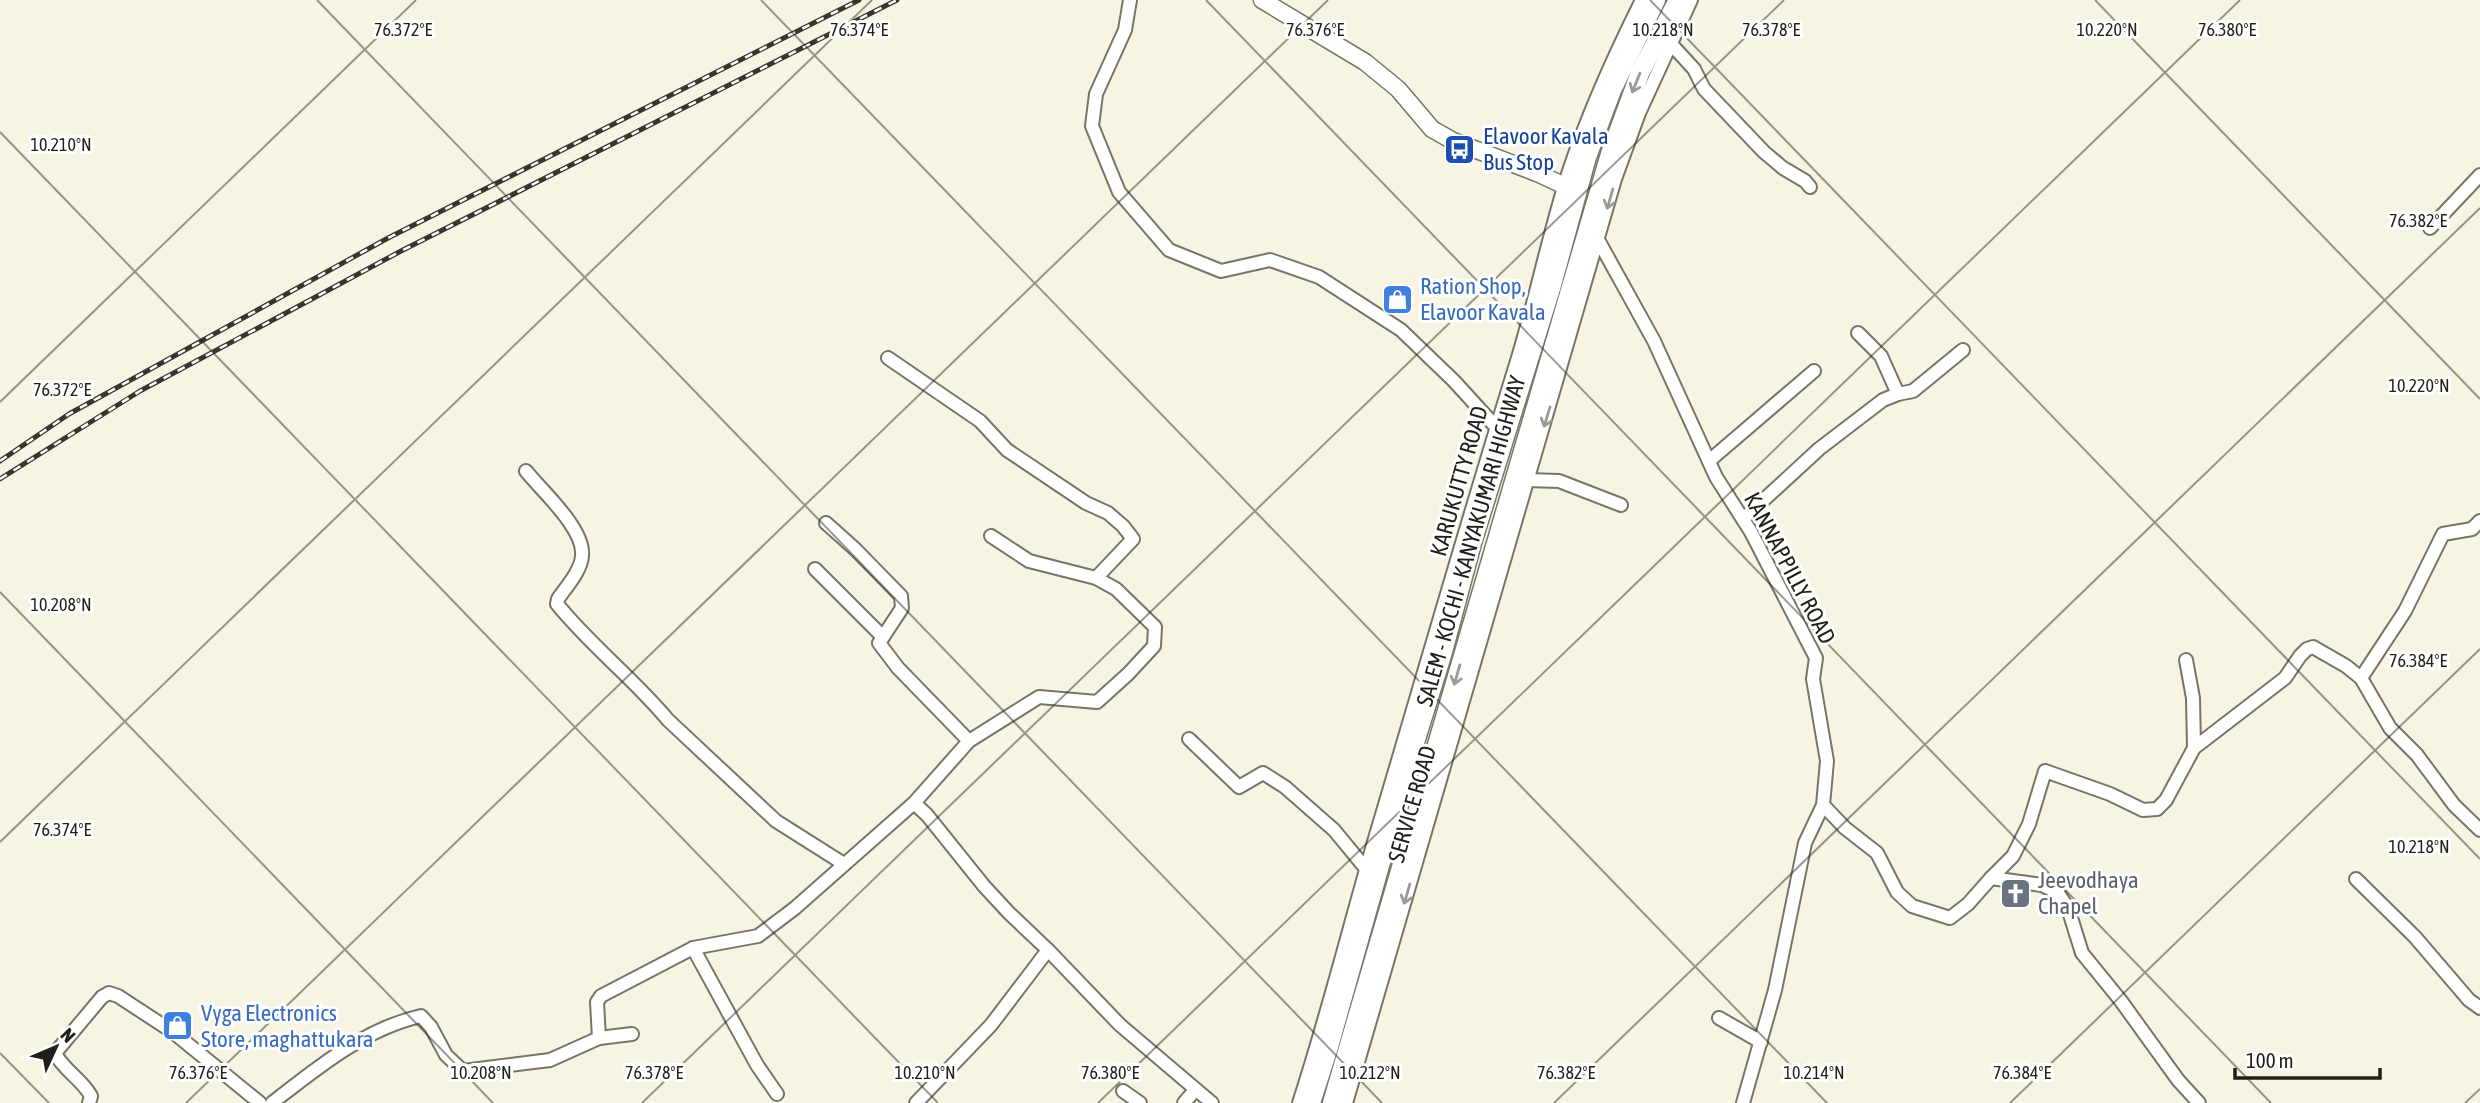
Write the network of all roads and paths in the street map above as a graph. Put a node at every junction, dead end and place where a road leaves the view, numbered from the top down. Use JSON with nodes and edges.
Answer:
{"nodes":[{"id":1,"x":1130,"y":0,"type":"edge"},
{"id":2,"x":1262,"y":0,"type":"edge"},
{"id":3,"x":1642,"y":0,"type":"edge"},
{"id":4,"x":1656,"y":0,"type":"edge"},
{"id":5,"x":1678,"y":0,"type":"edge"},
{"id":6,"x":1691,"y":0,"type":"edge"},
{"id":7,"x":1671,"y":44,"type":"junction"},
{"id":8,"x":2480,"y":175,"type":"edge"},
{"id":9,"x":1810,"y":187,"type":"dead end"},
{"id":10,"x":1571,"y":189,"type":"junction"},
{"id":11,"x":2430,"y":228,"type":"dead end"},
{"id":12,"x":1592,"y":231,"type":"junction"},
{"id":13,"x":1858,"y":333,"type":"dead end"},
{"id":14,"x":1963,"y":350,"type":"dead end"},
{"id":15,"x":888,"y":358,"type":"dead end"},
{"id":16,"x":1814,"y":371,"type":"dead end"},
{"id":17,"x":1898,"y":394,"type":"junction"},
{"id":18,"x":1496,"y":427,"type":"junction"},
{"id":19,"x":1709,"y":461,"type":"junction"},
{"id":20,"x":526,"y":471,"type":"dead end"},
{"id":21,"x":1527,"y":480,"type":"junction"},
{"id":22,"x":1621,"y":505,"type":"dead end"},
{"id":23,"x":1743,"y":519,"type":"junction"},
{"id":24,"x":2480,"y":521,"type":"edge"},
{"id":25,"x":826,"y":523,"type":"dead end"},
{"id":26,"x":991,"y":536,"type":"dead end"},
{"id":27,"x":815,"y":569,"type":"dead end"},
{"id":28,"x":1096,"y":578,"type":"junction"},
{"id":29,"x":883,"y":637,"type":"junction"},
{"id":30,"x":2186,"y":660,"type":"dead end"},
{"id":31,"x":2361,"y":678,"type":"junction"},
{"id":32,"x":1189,"y":739,"type":"dead end"},
{"id":33,"x":969,"y":741,"type":"junction"},
{"id":34,"x":2194,"y":748,"type":"junction"},
{"id":35,"x":914,"y":803,"type":"junction"},
{"id":36,"x":1823,"y":805,"type":"junction"},
{"id":37,"x":2479,"y":829,"type":"edge"},
{"id":38,"x":844,"y":864,"type":"junction"},
{"id":39,"x":1367,"y":870,"type":"junction"},
{"id":40,"x":1991,"y":877,"type":"junction"},
{"id":41,"x":2356,"y":879,"type":"dead end"},
{"id":42,"x":693,"y":948,"type":"junction"},
{"id":43,"x":1048,"y":950,"type":"junction"},
{"id":44,"x":2480,"y":1008,"type":"edge"},
{"id":45,"x":1719,"y":1018,"type":"dead end"},
{"id":46,"x":632,"y":1034,"type":"dead end"},
{"id":47,"x":599,"y":1038,"type":"junction"},
{"id":48,"x":1761,"y":1042,"type":"junction"},
{"id":49,"x":1195,"y":1090,"type":"junction"},
{"id":50,"x":1123,"y":1091,"type":"dead end"},
{"id":51,"x":777,"y":1094,"type":"dead end"},
{"id":52,"x":89,"y":1103,"type":"edge"},
{"id":53,"x":260,"y":1103,"type":"edge"},
{"id":54,"x":271,"y":1103,"type":"edge"},
{"id":55,"x":916,"y":1103,"type":"edge"},
{"id":56,"x":1140,"y":1103,"type":"edge"},
{"id":57,"x":1184,"y":1103,"type":"edge"},
{"id":58,"x":1212,"y":1103,"type":"edge"},
{"id":59,"x":1299,"y":1103,"type":"edge"},
{"id":60,"x":1311,"y":1103,"type":"edge"},
{"id":61,"x":1332,"y":1103,"type":"edge"},
{"id":62,"x":1346,"y":1103,"type":"edge"},
{"id":63,"x":1743,"y":1103,"type":"edge"},
{"id":64,"x":2199,"y":1103,"type":"edge"}],
"edges":[{"from":1,"to":18,"type":"street"},
{"from":2,"to":10,"type":"main road"},
{"from":3,"to":10,"type":"street","name":"KARUKUTTY ROAD"},
{"from":4,"to":10,"type":"highway","name":"SALEM - KOCHI - KANYAKUMARI HIGHWAY"},
{"from":5,"to":12,"type":"highway","name":"SALEM - KOCHI - KANYAKUMARI HIGHWAY","one_way":true},
{"from":6,"to":7,"type":"street","name":"SERVICE ROAD"},
{"from":7,"to":9,"type":"street"},
{"from":7,"to":12,"type":"street","name":"SERVICE ROAD","one_way":true},
{"from":8,"to":11,"type":"street"},
{"from":10,"to":18,"type":"street","name":"KARUKUTTY ROAD"},
{"from":10,"to":60,"type":"highway","name":"SALEM - KOCHI - KANYAKUMARI HIGHWAY"},
{"from":12,"to":19,"type":"street","name":"KANNAPPILLY ROAD"},
{"from":12,"to":21,"type":"street","name":"SERVICE ROAD","one_way":true},
{"from":12,"to":61,"type":"highway","name":"SALEM - KOCHI - KANYAKUMARI HIGHWAY","one_way":true},
{"from":13,"to":17,"type":"street"},
{"from":14,"to":17,"type":"street"},
{"from":15,"to":28,"type":"street"},
{"from":16,"to":19,"type":"street"},
{"from":17,"to":23,"type":"street"},
{"from":18,"to":39,"type":"street","name":"KARUKUTTY ROAD"},
{"from":19,"to":23,"type":"street","name":"KANNAPPILLY ROAD"},
{"from":20,"to":38,"type":"street"},
{"from":21,"to":22,"type":"street"},
{"from":21,"to":62,"type":"street","name":"SERVICE ROAD","one_way":true},
{"from":23,"to":36,"type":"street","name":"KANNAPPILLY ROAD"},
{"from":24,"to":31,"type":"street"},
{"from":25,"to":29,"type":"street"},
{"from":26,"to":28,"type":"street"},
{"from":27,"to":29,"type":"street"},
{"from":28,"to":33,"type":"street"},
{"from":29,"to":33,"type":"street"},
{"from":30,"to":34,"type":"street"},
{"from":31,"to":34,"type":"street"},
{"from":31,"to":37,"type":"street"},
{"from":32,"to":39,"type":"street"},
{"from":33,"to":35,"type":"street"},
{"from":34,"to":40,"type":"street"},
{"from":35,"to":38,"type":"street"},
{"from":35,"to":43,"type":"street"},
{"from":36,"to":40,"type":"street"},
{"from":36,"to":48,"type":"street","name":"KANNAPPILLY ROAD"},
{"from":38,"to":42,"type":"street"},
{"from":39,"to":59,"type":"street","name":"KARUKUTTY ROAD"},
{"from":40,"to":64,"type":"street"},
{"from":41,"to":44,"type":"street"},
{"from":42,"to":47,"type":"street"},
{"from":42,"to":51,"type":"street"},
{"from":43,"to":49,"type":"street"},
{"from":43,"to":55,"type":"street"},
{"from":45,"to":48,"type":"street"},
{"from":46,"to":47,"type":"street"},
{"from":47,"to":54,"type":"street"},
{"from":48,"to":63,"type":"street","name":"KANNAPPILLY ROAD"},
{"from":49,"to":57,"type":"street"},
{"from":49,"to":58,"type":"street"},
{"from":50,"to":56,"type":"street"},
{"from":52,"to":53,"type":"street"}]}
